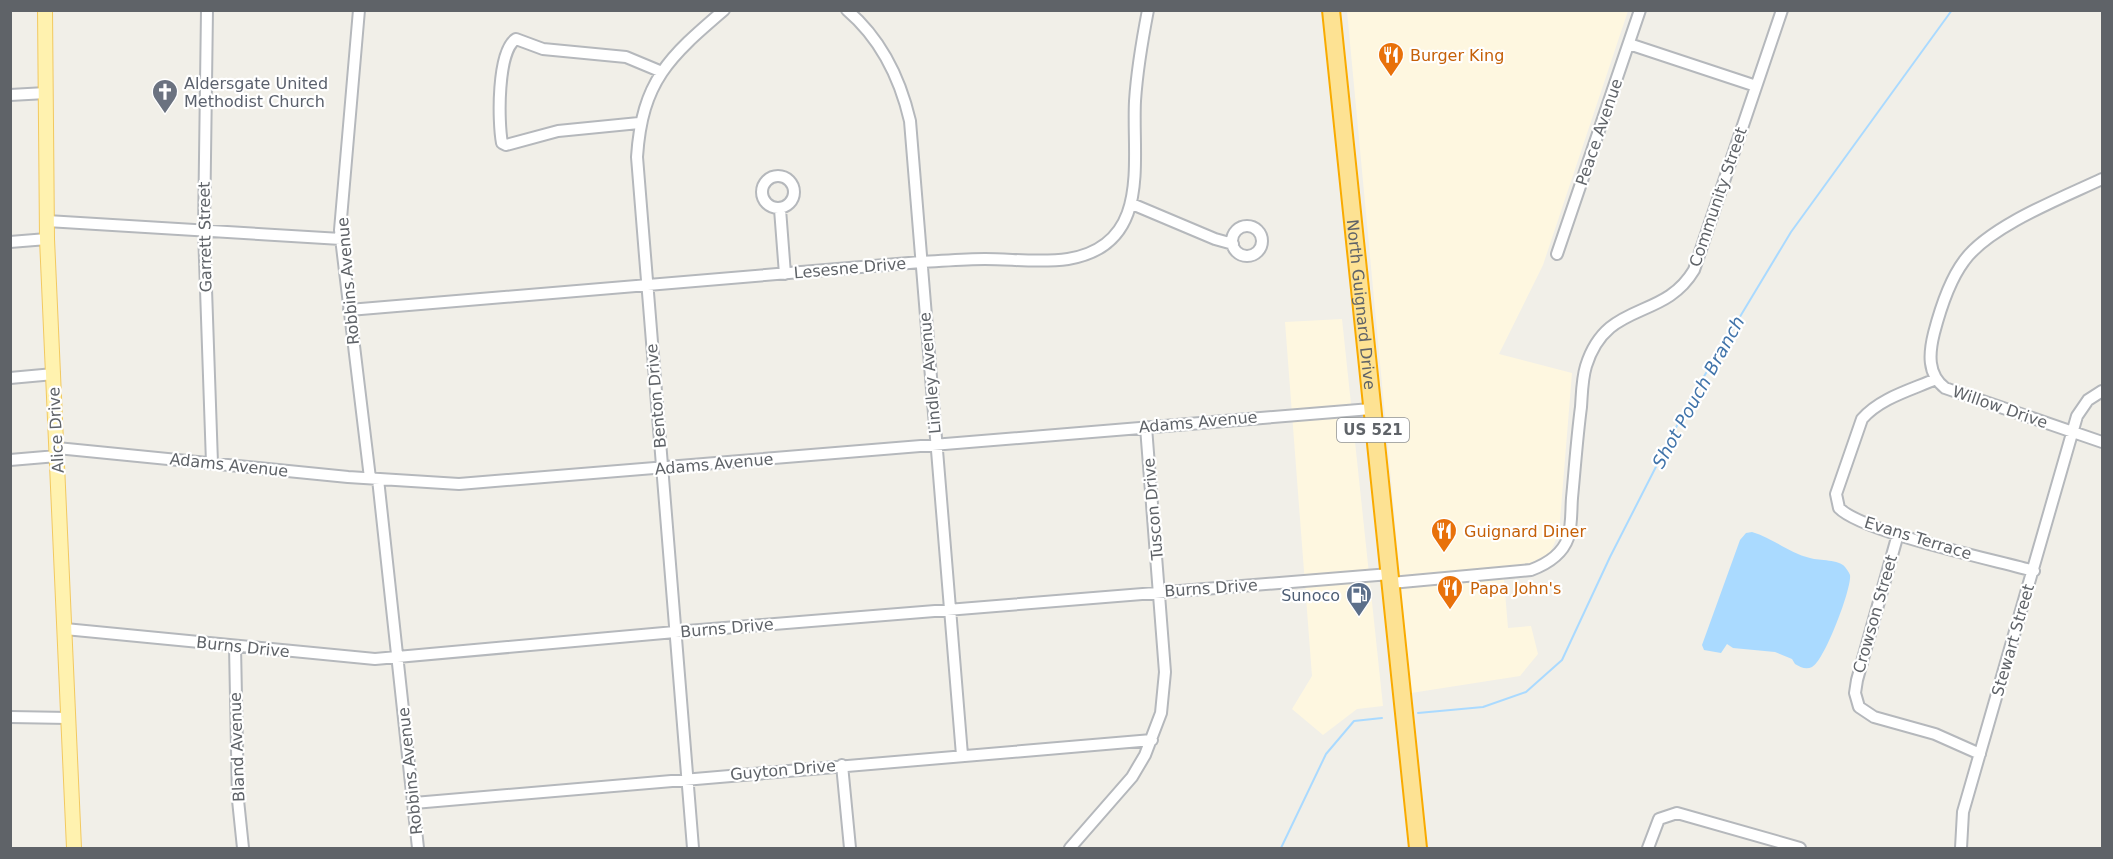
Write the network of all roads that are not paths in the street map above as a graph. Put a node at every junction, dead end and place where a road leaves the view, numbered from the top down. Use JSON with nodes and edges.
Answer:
{"nodes":[{"id":1,"x":45,"y":10,"type":"edge"},
{"id":2,"x":207,"y":10,"type":"edge"},
{"id":3,"x":359,"y":10,"type":"edge"},
{"id":4,"x":724,"y":10,"type":"edge"},
{"id":5,"x":847,"y":10,"type":"edge"},
{"id":6,"x":1148,"y":10,"type":"edge"},
{"id":7,"x":1331,"y":10,"type":"edge"},
{"id":8,"x":1641,"y":10,"type":"edge"},
{"id":9,"x":1782,"y":10,"type":"edge"},
{"id":10,"x":1629,"y":44,"type":"junction"},
{"id":11,"x":662,"y":72,"type":"junction"},
{"id":12,"x":1756,"y":86,"type":"junction"},
{"id":13,"x":46,"y":93,"type":"junction"},
{"id":14,"x":10,"y":95,"type":"edge"},
{"id":15,"x":639,"y":123,"type":"junction"},
{"id":16,"x":2103,"y":179,"type":"edge"},
{"id":17,"x":1132,"y":204,"type":"junction"},
{"id":18,"x":780,"y":209,"type":"dead end"},
{"id":19,"x":47,"y":221,"type":"junction"},
{"id":20,"x":204,"y":231,"type":"junction"},
{"id":21,"x":47,"y":239,"type":"junction"},
{"id":22,"x":341,"y":239,"type":"junction"},
{"id":23,"x":10,"y":242,"type":"edge"},
{"id":24,"x":1233,"y":244,"type":"dead end"},
{"id":25,"x":1557,"y":254,"type":"dead end"},
{"id":26,"x":921,"y":262,"type":"junction"},
{"id":27,"x":785,"y":274,"type":"junction"},
{"id":28,"x":647,"y":286,"type":"junction"},
{"id":29,"x":350,"y":310,"type":"junction"},
{"id":30,"x":54,"y":374,"type":"junction"},
{"id":31,"x":10,"y":378,"type":"edge"},
{"id":32,"x":1936,"y":379,"type":"junction"},
{"id":33,"x":2103,"y":391,"type":"edge"},
{"id":34,"x":1371,"y":409,"type":"junction"},
{"id":35,"x":1146,"y":427,"type":"junction"},
{"id":36,"x":2073,"y":432,"type":"junction"},
{"id":37,"x":2103,"y":442,"type":"edge"},
{"id":38,"x":936,"y":444,"type":"junction"},
{"id":39,"x":57,"y":452,"type":"junction"},
{"id":40,"x":10,"y":460,"type":"edge"},
{"id":41,"x":212,"y":463,"type":"junction"},
{"id":42,"x":662,"y":469,"type":"junction"},
{"id":43,"x":374,"y":479,"type":"junction"},
{"id":44,"x":1898,"y":534,"type":"junction"},
{"id":45,"x":2034,"y":571,"type":"junction"},
{"id":46,"x":1390,"y":579,"type":"junction"},
{"id":47,"x":1160,"y":592,"type":"junction"},
{"id":48,"x":950,"y":609,"type":"junction"},
{"id":49,"x":65,"y":629,"type":"junction"},
{"id":50,"x":675,"y":632,"type":"junction"},
{"id":51,"x":235,"y":646,"type":"junction"},
{"id":52,"x":398,"y":657,"type":"junction"},
{"id":53,"x":10,"y":717,"type":"edge"},
{"id":54,"x":69,"y":718,"type":"junction"},
{"id":55,"x":1152,"y":740,"type":"junction"},
{"id":56,"x":1980,"y":754,"type":"junction"},
{"id":57,"x":962,"y":755,"type":"junction"},
{"id":58,"x":842,"y":765,"type":"junction"},
{"id":59,"x":687,"y":778,"type":"junction"},
{"id":60,"x":414,"y":803,"type":"junction"},
{"id":61,"x":74,"y":849,"type":"edge"},
{"id":62,"x":243,"y":849,"type":"edge"},
{"id":63,"x":418,"y":849,"type":"edge"},
{"id":64,"x":693,"y":849,"type":"edge"},
{"id":65,"x":850,"y":849,"type":"edge"},
{"id":66,"x":1070,"y":849,"type":"edge"},
{"id":67,"x":1418,"y":849,"type":"edge"},
{"id":68,"x":1648,"y":849,"type":"edge"},
{"id":69,"x":1800,"y":849,"type":"edge"},
{"id":70,"x":1961,"y":849,"type":"edge"}],
"edges":[{"from":1,"to":13,"type":"main road","name":"Alice Drive"},
{"from":2,"to":20,"type":"street","name":"Garrett Street"},
{"from":3,"to":22,"type":"street","name":"Robbins Avenue"},
{"from":4,"to":11,"type":"street","name":"Benton Drive"},
{"from":5,"to":26,"type":"street","name":"Lindley Avenue"},
{"from":6,"to":17,"type":"street","name":"Lesesne Drive"},
{"from":7,"to":34,"type":"highway","name":"North Guignard Drive","number":"US 521"},
{"from":8,"to":10,"type":"street","name":"Peace Avenue"},
{"from":9,"to":12,"type":"street","name":"Community Street"},
{"from":10,"to":12,"type":"street"},
{"from":10,"to":25,"type":"street","name":"Peace Avenue"},
{"from":11,"to":15,"type":"street","name":"Benton Drive"},
{"from":11,"to":15,"type":"street"},
{"from":12,"to":46,"type":"street","name":"Community Street"},
{"from":13,"to":14,"type":"street"},
{"from":13,"to":19,"type":"main road","name":"Alice Drive"},
{"from":15,"to":28,"type":"street","name":"Benton Drive"},
{"from":16,"to":32,"type":"street","name":"Willow Drive"},
{"from":17,"to":24,"type":"street"},
{"from":17,"to":26,"type":"street","name":"Lesesne Drive"},
{"from":18,"to":27,"type":"street"},
{"from":19,"to":20,"type":"street"},
{"from":19,"to":21,"type":"main road","name":"Alice Drive"},
{"from":20,"to":22,"type":"street"},
{"from":20,"to":41,"type":"street","name":"Garrett Street"},
{"from":21,"to":23,"type":"street"},
{"from":21,"to":30,"type":"main road","name":"Alice Drive"},
{"from":22,"to":29,"type":"street","name":"Robbins Avenue"},
{"from":26,"to":27,"type":"street","name":"Lesesne Drive"},
{"from":26,"to":38,"type":"street","name":"Lindley Avenue"},
{"from":27,"to":28,"type":"street","name":"Lesesne Drive"},
{"from":28,"to":29,"type":"street","name":"Lesesne Drive"},
{"from":28,"to":42,"type":"street","name":"Benton Drive"},
{"from":29,"to":43,"type":"street","name":"Robbins Avenue"},
{"from":30,"to":31,"type":"street"},
{"from":30,"to":39,"type":"main road","name":"Alice Drive"},
{"from":32,"to":36,"type":"street","name":"Willow Drive"},
{"from":32,"to":44,"type":"street","name":"Evans Terrace"},
{"from":33,"to":36,"type":"street","name":"Stewart Street"},
{"from":34,"to":35,"type":"street","name":"Adams Avenue"},
{"from":34,"to":46,"type":"highway","name":"North Guignard Drive","number":"US 521"},
{"from":35,"to":38,"type":"street","name":"Adams Avenue"},
{"from":35,"to":47,"type":"street","name":"Tuscon Drive"},
{"from":36,"to":37,"type":"street","name":"Willow Drive"},
{"from":36,"to":45,"type":"street","name":"Stewart Street"},
{"from":38,"to":42,"type":"street","name":"Adams Avenue"},
{"from":38,"to":48,"type":"street","name":"Lindley Avenue"},
{"from":39,"to":40,"type":"street","name":"Adams Avenue"},
{"from":39,"to":41,"type":"street","name":"Adams Avenue"},
{"from":39,"to":49,"type":"main road","name":"Alice Drive"},
{"from":41,"to":43,"type":"street","name":"Adams Avenue"},
{"from":42,"to":43,"type":"street","name":"Adams Avenue"},
{"from":42,"to":50,"type":"street","name":"Benton Drive"},
{"from":43,"to":52,"type":"street","name":"Robbins Avenue"},
{"from":44,"to":45,"type":"street","name":"Evans Terrace"},
{"from":44,"to":56,"type":"street","name":"Crowson Street"},
{"from":45,"to":56,"type":"street","name":"Stewart Street"},
{"from":46,"to":47,"type":"street","name":"Burns Drive"},
{"from":46,"to":67,"type":"highway","name":"North Guignard Drive","number":"US 521"},
{"from":47,"to":48,"type":"street","name":"Burns Drive"},
{"from":47,"to":55,"type":"street","name":"Tuscon Drive"},
{"from":48,"to":50,"type":"street","name":"Burns Drive"},
{"from":48,"to":57,"type":"street","name":"Lindley Avenue"},
{"from":49,"to":51,"type":"street","name":"Burns Drive"},
{"from":49,"to":54,"type":"main road","name":"Alice Drive"},
{"from":50,"to":52,"type":"street","name":"Burns Drive"},
{"from":50,"to":59,"type":"street","name":"Benton Drive"},
{"from":51,"to":52,"type":"street","name":"Burns Drive"},
{"from":51,"to":62,"type":"street","name":"Bland Avenue"},
{"from":52,"to":60,"type":"street","name":"Robbins Avenue"},
{"from":53,"to":54,"type":"street"},
{"from":54,"to":61,"type":"main road","name":"Alice Drive"},
{"from":55,"to":57,"type":"street","name":"Guyton Drive"},
{"from":55,"to":66,"type":"street","name":"Tuscon Drive"},
{"from":56,"to":70,"type":"street","name":"Stewart Street"},
{"from":57,"to":58,"type":"street","name":"Guyton Drive"},
{"from":58,"to":59,"type":"street","name":"Guyton Drive"},
{"from":58,"to":65,"type":"street"},
{"from":59,"to":60,"type":"street","name":"Guyton Drive"},
{"from":59,"to":64,"type":"street","name":"Benton Drive"},
{"from":60,"to":63,"type":"street","name":"Robbins Avenue"},
{"from":68,"to":69,"type":"street"}]}
